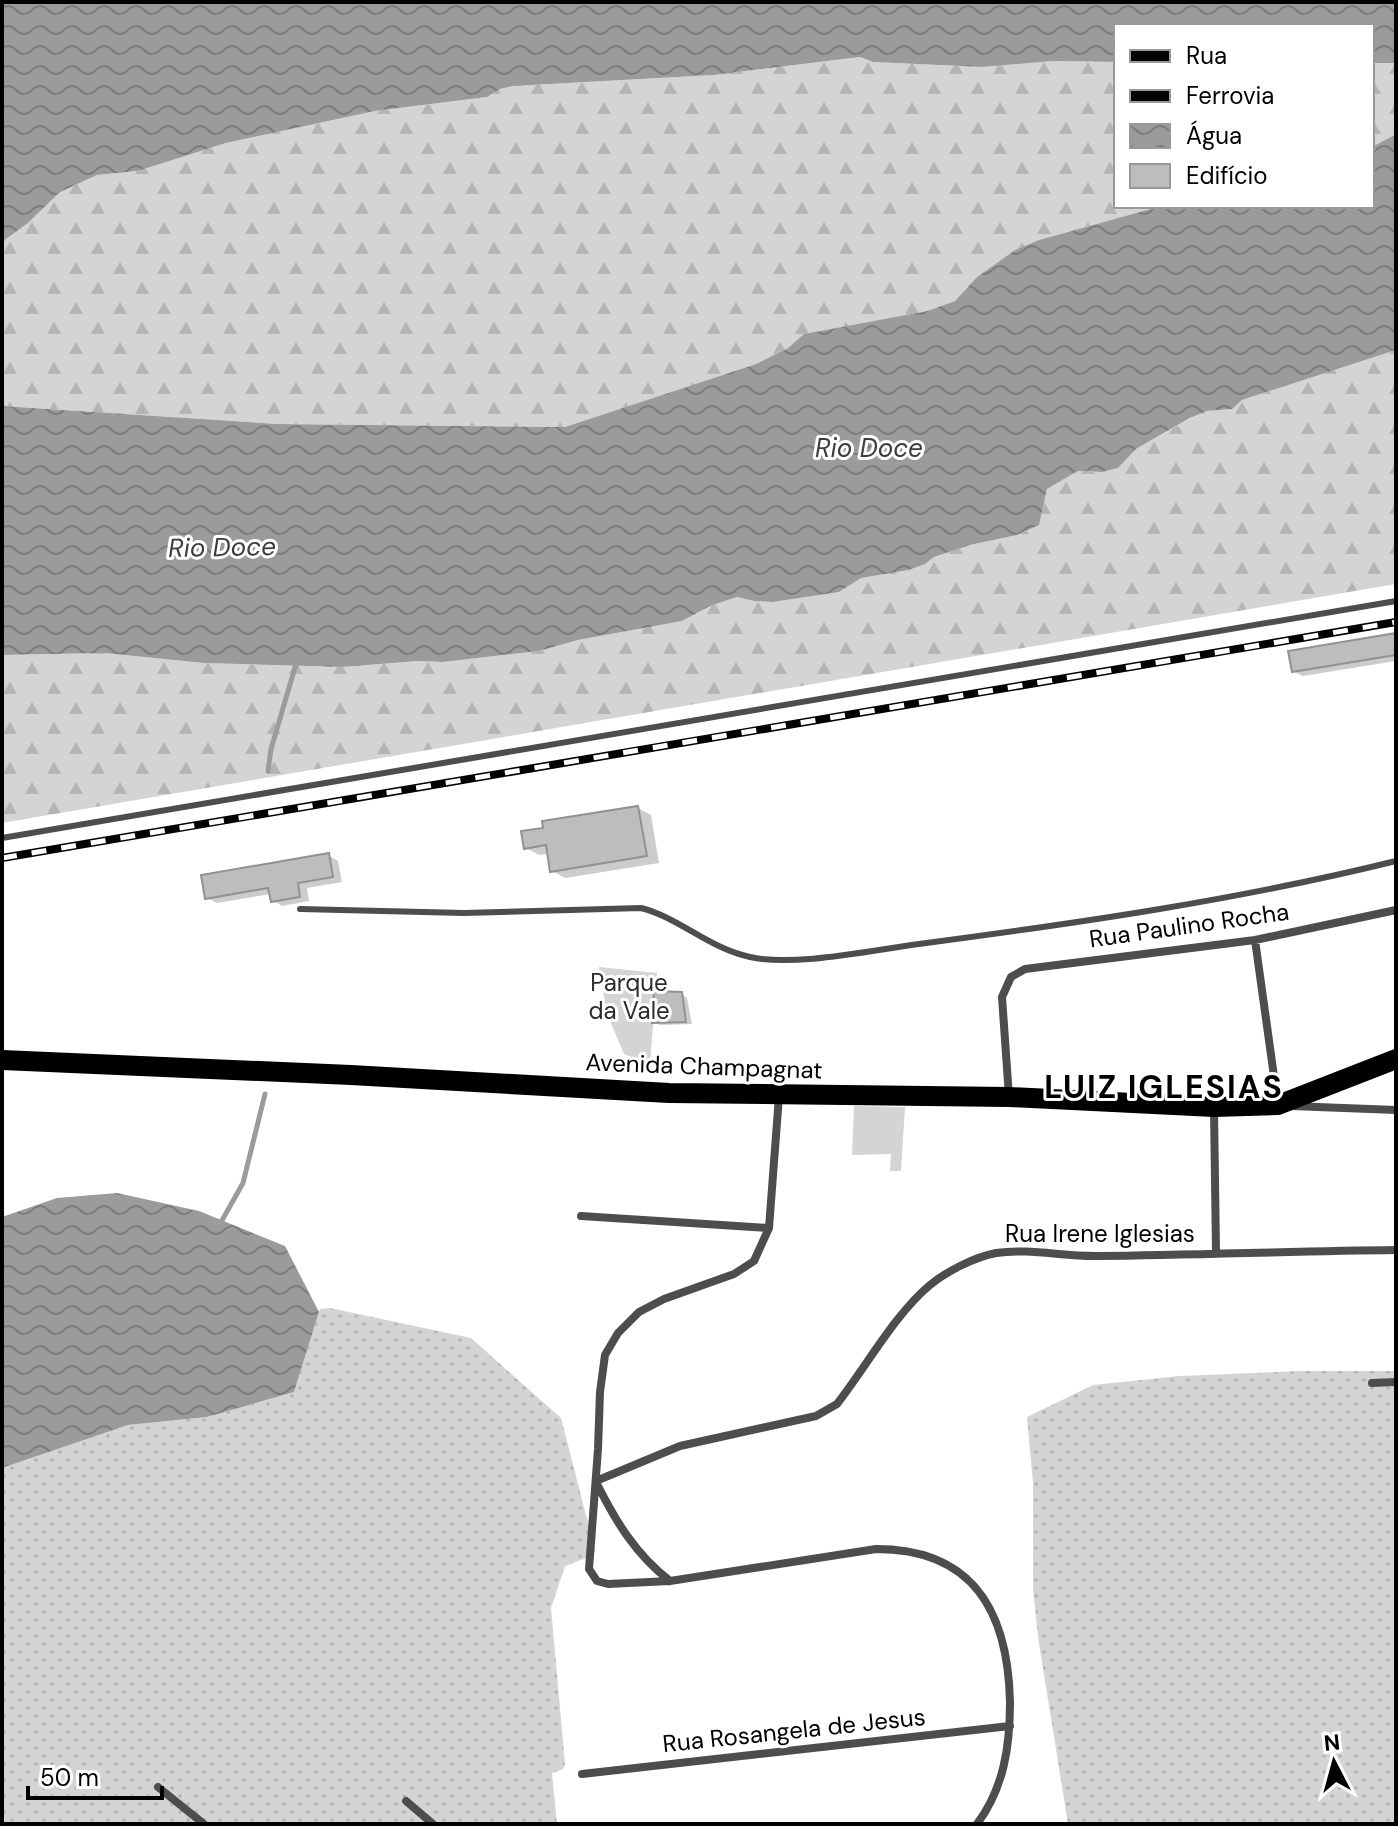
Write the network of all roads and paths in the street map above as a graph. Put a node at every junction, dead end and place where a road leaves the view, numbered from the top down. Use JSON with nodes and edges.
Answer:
{"nodes":[{"id":1,"x":1396,"y":601,"type":"edge"},
{"id":2,"x":2,"y":838,"type":"edge"},
{"id":3,"x":1396,"y":861,"type":"edge"},
{"id":4,"x":300,"y":909,"type":"dead end"},
{"id":5,"x":1396,"y":910,"type":"edge"},
{"id":6,"x":1255,"y":940,"type":"junction"},
{"id":7,"x":1396,"y":1059,"type":"edge"},
{"id":8,"x":2,"y":1060,"type":"edge"},
{"id":9,"x":779,"y":1096,"type":"junction"},
{"id":10,"x":1009,"y":1097,"type":"junction"},
{"id":11,"x":1278,"y":1105,"type":"junction"},
{"id":12,"x":1214,"y":1107,"type":"junction"},
{"id":13,"x":1396,"y":1110,"type":"edge"},
{"id":14,"x":581,"y":1216,"type":"dead end"},
{"id":15,"x":769,"y":1228,"type":"junction"},
{"id":16,"x":1396,"y":1250,"type":"edge"},
{"id":17,"x":1216,"y":1252,"type":"junction"},
{"id":18,"x":1396,"y":1382,"type":"edge"},
{"id":19,"x":1372,"y":1383,"type":"dead end"},
{"id":20,"x":596,"y":1481,"type":"junction"},
{"id":21,"x":670,"y":1581,"type":"junction"},
{"id":22,"x":1010,"y":1726,"type":"junction"},
{"id":23,"x":582,"y":1774,"type":"dead end"},
{"id":24,"x":158,"y":1787,"type":"dead end"},
{"id":25,"x":406,"y":1801,"type":"dead end"},
{"id":26,"x":204,"y":1824,"type":"edge"},
{"id":27,"x":433,"y":1824,"type":"edge"},
{"id":28,"x":977,"y":1824,"type":"edge"}],
"edges":[{"from":1,"to":2,"type":"lane"},
{"from":3,"to":4,"type":"lane"},
{"from":5,"to":6,"type":"street","name":"Rua Paulino Rocha"},
{"from":6,"to":10,"type":"street","name":"Rua Paulino Rocha"},
{"from":6,"to":11,"type":"street"},
{"from":7,"to":11,"type":"main road","name":"Avenida Champagnat"},
{"from":8,"to":9,"type":"main road","name":"Avenida Champagnat"},
{"from":9,"to":10,"type":"main road","name":"Avenida Champagnat"},
{"from":9,"to":15,"type":"street"},
{"from":10,"to":12,"type":"main road","name":"Avenida Champagnat"},
{"from":11,"to":12,"type":"main road","name":"Avenida Champagnat"},
{"from":11,"to":13,"type":"street"},
{"from":12,"to":17,"type":"street"},
{"from":14,"to":15,"type":"street"},
{"from":15,"to":20,"type":"street"},
{"from":16,"to":17,"type":"street","name":"Rua Irene Iglesias"},
{"from":17,"to":20,"type":"street","name":"Rua Irene Iglesias"},
{"from":18,"to":19,"type":"street"},
{"from":20,"to":21,"type":"street"},
{"from":20,"to":21,"type":"street"},
{"from":21,"to":22,"type":"street"},
{"from":22,"to":23,"type":"street","name":"Rua Rosangela de Jesus"},
{"from":22,"to":28,"type":"street"},
{"from":24,"to":26,"type":"street"},
{"from":25,"to":27,"type":"street"}]}
